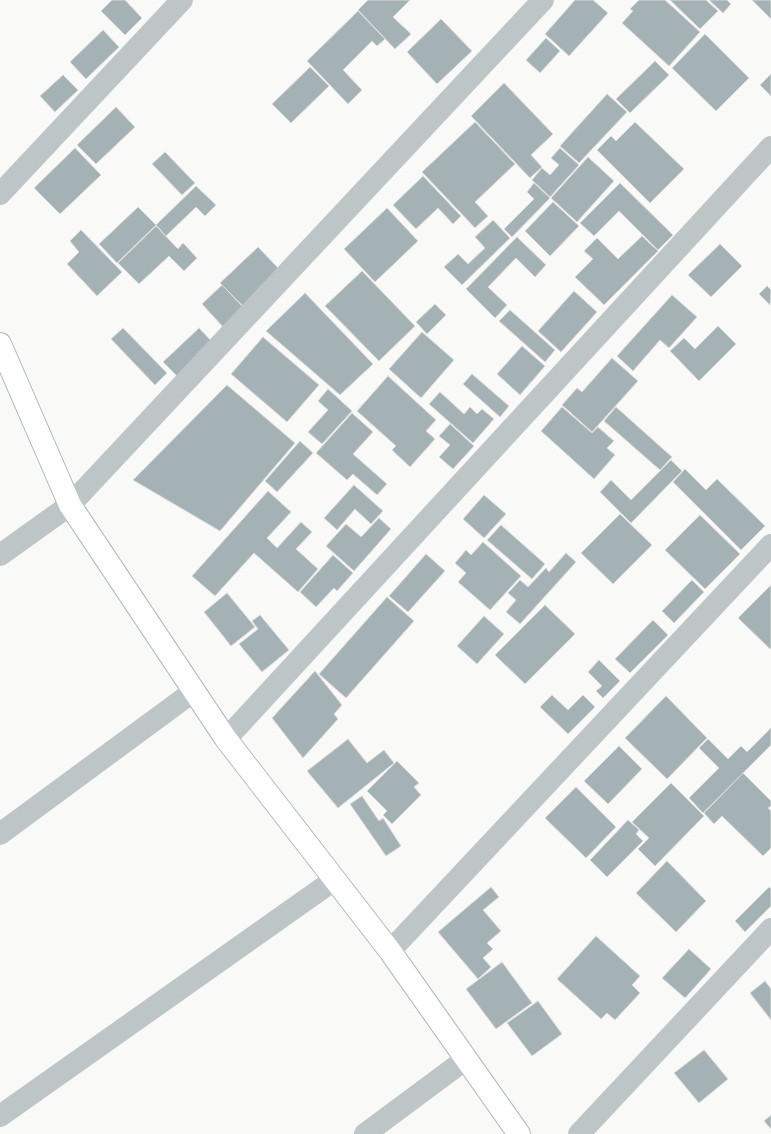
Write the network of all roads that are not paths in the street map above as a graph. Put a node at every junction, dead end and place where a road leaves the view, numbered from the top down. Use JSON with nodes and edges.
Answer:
{"nodes":[{"id":1,"x":182,"y":0,"type":"edge"},
{"id":2,"x":543,"y":0,"type":"edge"},
{"id":3,"x":771,"y":147,"type":"edge"},
{"id":4,"x":0,"y":194,"type":"edge"},
{"id":5,"x":0,"y":344,"type":"edge"},
{"id":6,"x":70,"y":505,"type":"junction"},
{"id":7,"x":771,"y":545,"type":"edge"},
{"id":8,"x":0,"y":555,"type":"edge"},
{"id":9,"x":194,"y":691,"type":"junction"},
{"id":10,"x":226,"y":740,"type":"junction"},
{"id":11,"x":0,"y":834,"type":"edge"},
{"id":12,"x":334,"y":880,"type":"junction"},
{"id":13,"x":771,"y":929,"type":"edge"},
{"id":14,"x":390,"y":951,"type":"junction"},
{"id":15,"x":466,"y":1059,"type":"junction"},
{"id":16,"x":0,"y":1116,"type":"edge"},
{"id":17,"x":365,"y":1134,"type":"edge"},
{"id":18,"x":519,"y":1134,"type":"edge"},
{"id":19,"x":579,"y":1134,"type":"edge"}],
"edges":[{"from":1,"to":4,"type":"street"},
{"from":2,"to":6,"type":"street"},
{"from":3,"to":10,"type":"street"},
{"from":5,"to":6,"type":"main road"},
{"from":6,"to":8,"type":"street"},
{"from":6,"to":9,"type":"main road"},
{"from":7,"to":14,"type":"street"},
{"from":9,"to":10,"type":"main road"},
{"from":9,"to":11,"type":"street"},
{"from":10,"to":12,"type":"main road"},
{"from":12,"to":14,"type":"main road"},
{"from":12,"to":16,"type":"street"},
{"from":13,"to":19,"type":"street"},
{"from":14,"to":15,"type":"main road"},
{"from":15,"to":17,"type":"street"},
{"from":15,"to":18,"type":"main road"}]}
